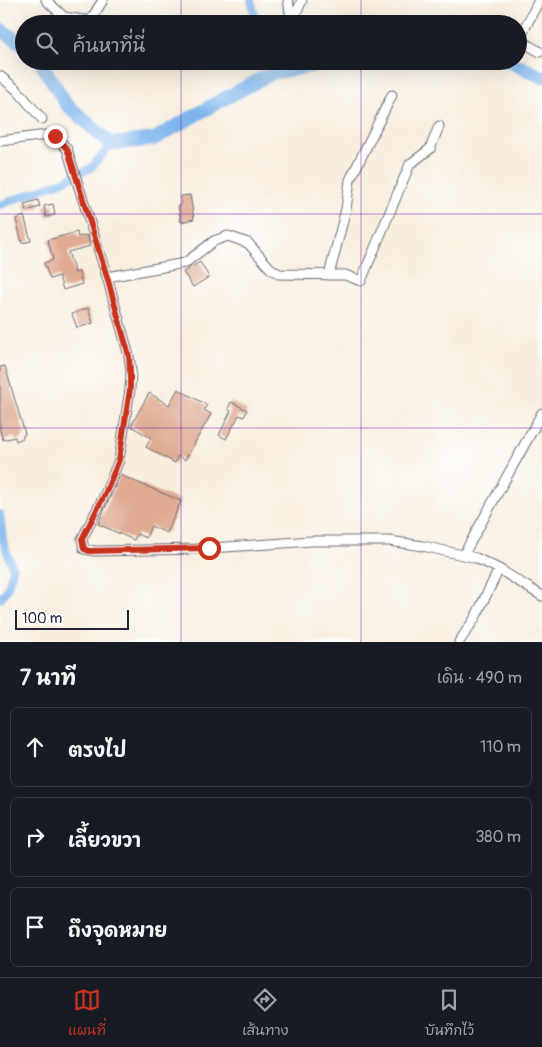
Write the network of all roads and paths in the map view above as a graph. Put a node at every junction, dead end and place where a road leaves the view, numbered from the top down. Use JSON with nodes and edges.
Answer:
{"nodes":[{"id":1,"x":46,"y":0,"type":"edge"},
{"id":2,"x":103,"y":0,"type":"edge"},
{"id":3,"x":288,"y":0,"type":"edge"},
{"id":4,"x":302,"y":0,"type":"edge"},
{"id":5,"x":539,"y":0,"type":"edge"},
{"id":6,"x":62,"y":15,"type":"edge"},
{"id":7,"x":96,"y":15,"type":"edge"},
{"id":8,"x":527,"y":24,"type":"edge"},
{"id":9,"x":527,"y":44,"type":"edge"},
{"id":10,"x":540,"y":52,"type":"dead end"},
{"id":11,"x":0,"y":76,"type":"edge"},
{"id":12,"x":392,"y":95,"type":"dead end"},
{"id":13,"x":42,"y":119,"type":"dead end"},
{"id":14,"x":439,"y":126,"type":"dead end"},
{"id":15,"x":0,"y":141,"type":"edge"},
{"id":16,"x":329,"y":275,"type":"junction"},
{"id":17,"x":107,"y":277,"type":"junction"},
{"id":18,"x":542,"y":413,"type":"edge"},
{"id":19,"x":464,"y":554,"type":"junction"},
{"id":20,"x":500,"y":569,"type":"junction"},
{"id":21,"x":542,"y":596,"type":"edge"},
{"id":22,"x":459,"y":642,"type":"edge"}],
"edges":[{"from":1,"to":6,"type":"street"},
{"from":2,"to":7,"type":"street"},
{"from":3,"to":4,"type":"street"},
{"from":5,"to":8,"type":"street"},
{"from":9,"to":10,"type":"street"},
{"from":11,"to":13,"type":"street"},
{"from":12,"to":16,"type":"street"},
{"from":14,"to":16,"type":"street"},
{"from":15,"to":17,"type":"street"},
{"from":16,"to":17,"type":"street"},
{"from":17,"to":19,"type":"street"},
{"from":18,"to":19,"type":"street"},
{"from":19,"to":20,"type":"street"},
{"from":20,"to":21,"type":"street"},
{"from":20,"to":22,"type":"street"}]}
